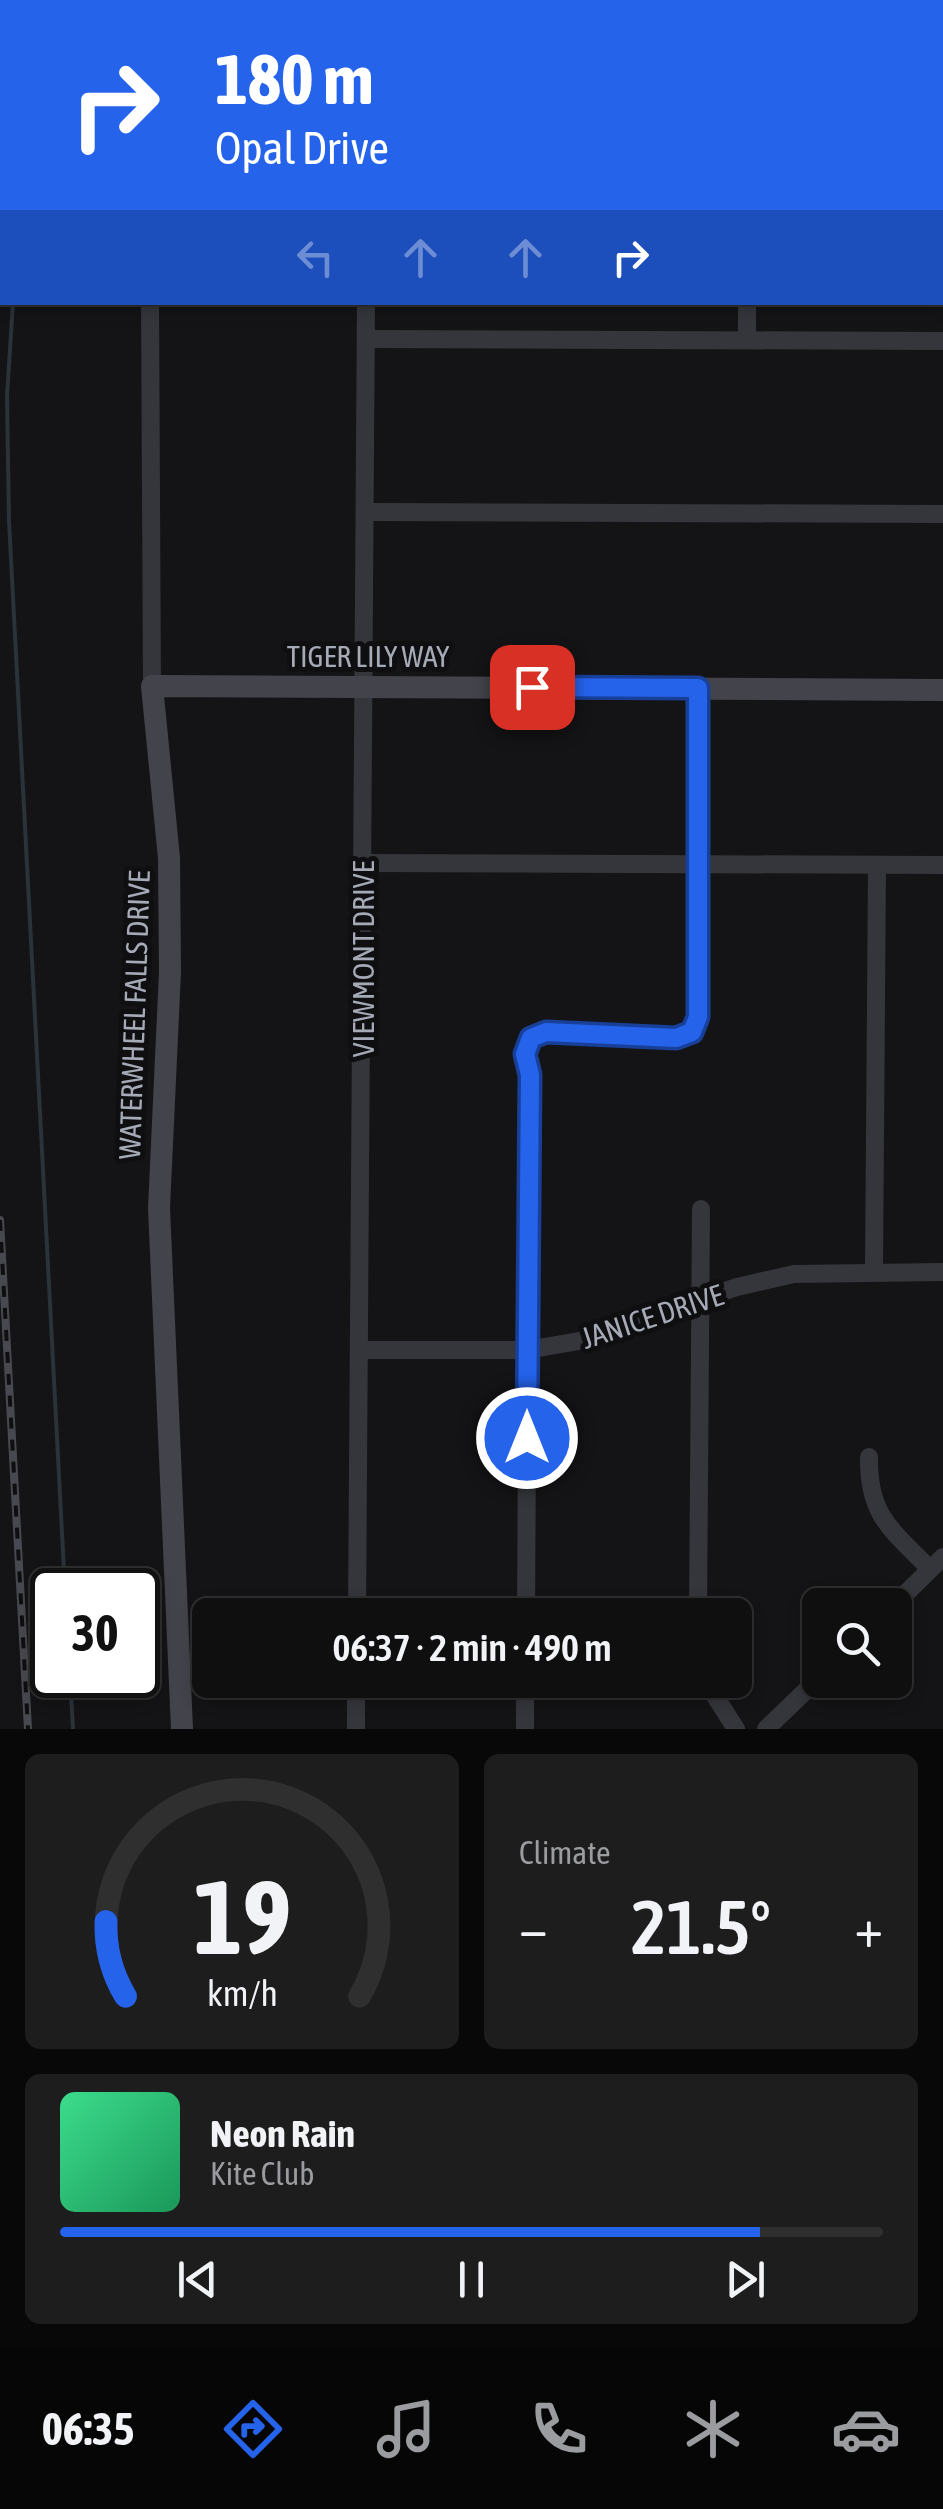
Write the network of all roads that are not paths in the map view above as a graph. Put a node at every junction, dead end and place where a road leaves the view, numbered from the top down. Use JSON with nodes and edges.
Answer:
{"nodes":[{"id":1,"x":150,"y":305,"type":"edge"},
{"id":2,"x":366,"y":305,"type":"edge"},
{"id":3,"x":747,"y":305,"type":"edge"},
{"id":4,"x":366,"y":339,"type":"junction"},
{"id":5,"x":747,"y":340,"type":"junction"},
{"id":6,"x":943,"y":341,"type":"edge"},
{"id":7,"x":365,"y":512,"type":"junction"},
{"id":8,"x":943,"y":514,"type":"edge"},
{"id":9,"x":152,"y":686,"type":"junction"},
{"id":10,"x":364,"y":686,"type":"junction"},
{"id":11,"x":698,"y":688,"type":"junction"},
{"id":12,"x":943,"y":690,"type":"edge"},
{"id":13,"x":364,"y":863,"type":"junction"},
{"id":14,"x":697,"y":864,"type":"junction"},
{"id":15,"x":877,"y":865,"type":"junction"},
{"id":16,"x":943,"y":865,"type":"edge"},
{"id":17,"x":701,"y":1209,"type":"dead end"},
{"id":18,"x":874,"y":1271,"type":"junction"},
{"id":19,"x":943,"y":1272,"type":"edge"},
{"id":20,"x":700,"y":1300,"type":"junction"},
{"id":21,"x":359,"y":1350,"type":"junction"},
{"id":22,"x":527,"y":1350,"type":"junction"},
{"id":23,"x":869,"y":1457,"type":"dead end"},
{"id":24,"x":937,"y":1563,"type":"edge"},
{"id":25,"x":911,"y":1588,"type":"edge"},
{"id":26,"x":357,"y":1598,"type":"edge"},
{"id":27,"x":526,"y":1598,"type":"edge"},
{"id":28,"x":698,"y":1598,"type":"edge"},
{"id":29,"x":802,"y":1694,"type":"edge"},
{"id":30,"x":356,"y":1698,"type":"edge"},
{"id":31,"x":525,"y":1698,"type":"edge"},
{"id":32,"x":716,"y":1698,"type":"edge"},
{"id":33,"x":182,"y":1729,"type":"edge"},
{"id":34,"x":356,"y":1729,"type":"edge"},
{"id":35,"x":525,"y":1729,"type":"edge"},
{"id":36,"x":736,"y":1729,"type":"edge"},
{"id":37,"x":766,"y":1729,"type":"edge"}],
"edges":[{"from":1,"to":9,"type":"street","name":"WATERWHEEL FALLS DRIVE"},
{"from":2,"to":4,"type":"street","name":"VIEWMONT DRIVE"},
{"from":3,"to":5,"type":"street"},
{"from":4,"to":5,"type":"street"},
{"from":4,"to":7,"type":"street","name":"VIEWMONT DRIVE"},
{"from":5,"to":6,"type":"street"},
{"from":7,"to":8,"type":"street"},
{"from":7,"to":10,"type":"street","name":"VIEWMONT DRIVE"},
{"from":9,"to":10,"type":"street","name":"TIGER LILY WAY"},
{"from":9,"to":33,"type":"street","name":"WATERWHEEL FALLS DRIVE"},
{"from":10,"to":11,"type":"street","name":"TIGER LILY WAY"},
{"from":10,"to":13,"type":"street","name":"VIEWMONT DRIVE"},
{"from":11,"to":12,"type":"street","name":"TIGER LILY WAY"},
{"from":11,"to":14,"type":"street"},
{"from":13,"to":14,"type":"street"},
{"from":13,"to":21,"type":"street","name":"VIEWMONT DRIVE"},
{"from":14,"to":15,"type":"street"},
{"from":14,"to":22,"type":"street"},
{"from":15,"to":16,"type":"street"},
{"from":15,"to":18,"type":"street"},
{"from":17,"to":20,"type":"street"},
{"from":18,"to":19,"type":"street","name":"JANICE DRIVE"},
{"from":18,"to":20,"type":"street","name":"JANICE DRIVE"},
{"from":20,"to":22,"type":"street","name":"JANICE DRIVE"},
{"from":20,"to":28,"type":"street"},
{"from":21,"to":22,"type":"street","name":"JANICE DRIVE"},
{"from":21,"to":26,"type":"street","name":"VIEWMONT DRIVE"},
{"from":22,"to":27,"type":"street"},
{"from":23,"to":24,"type":"street"},
{"from":24,"to":25,"type":"street"},
{"from":29,"to":37,"type":"street"},
{"from":30,"to":34,"type":"street"},
{"from":31,"to":35,"type":"street"},
{"from":32,"to":36,"type":"street"}]}
